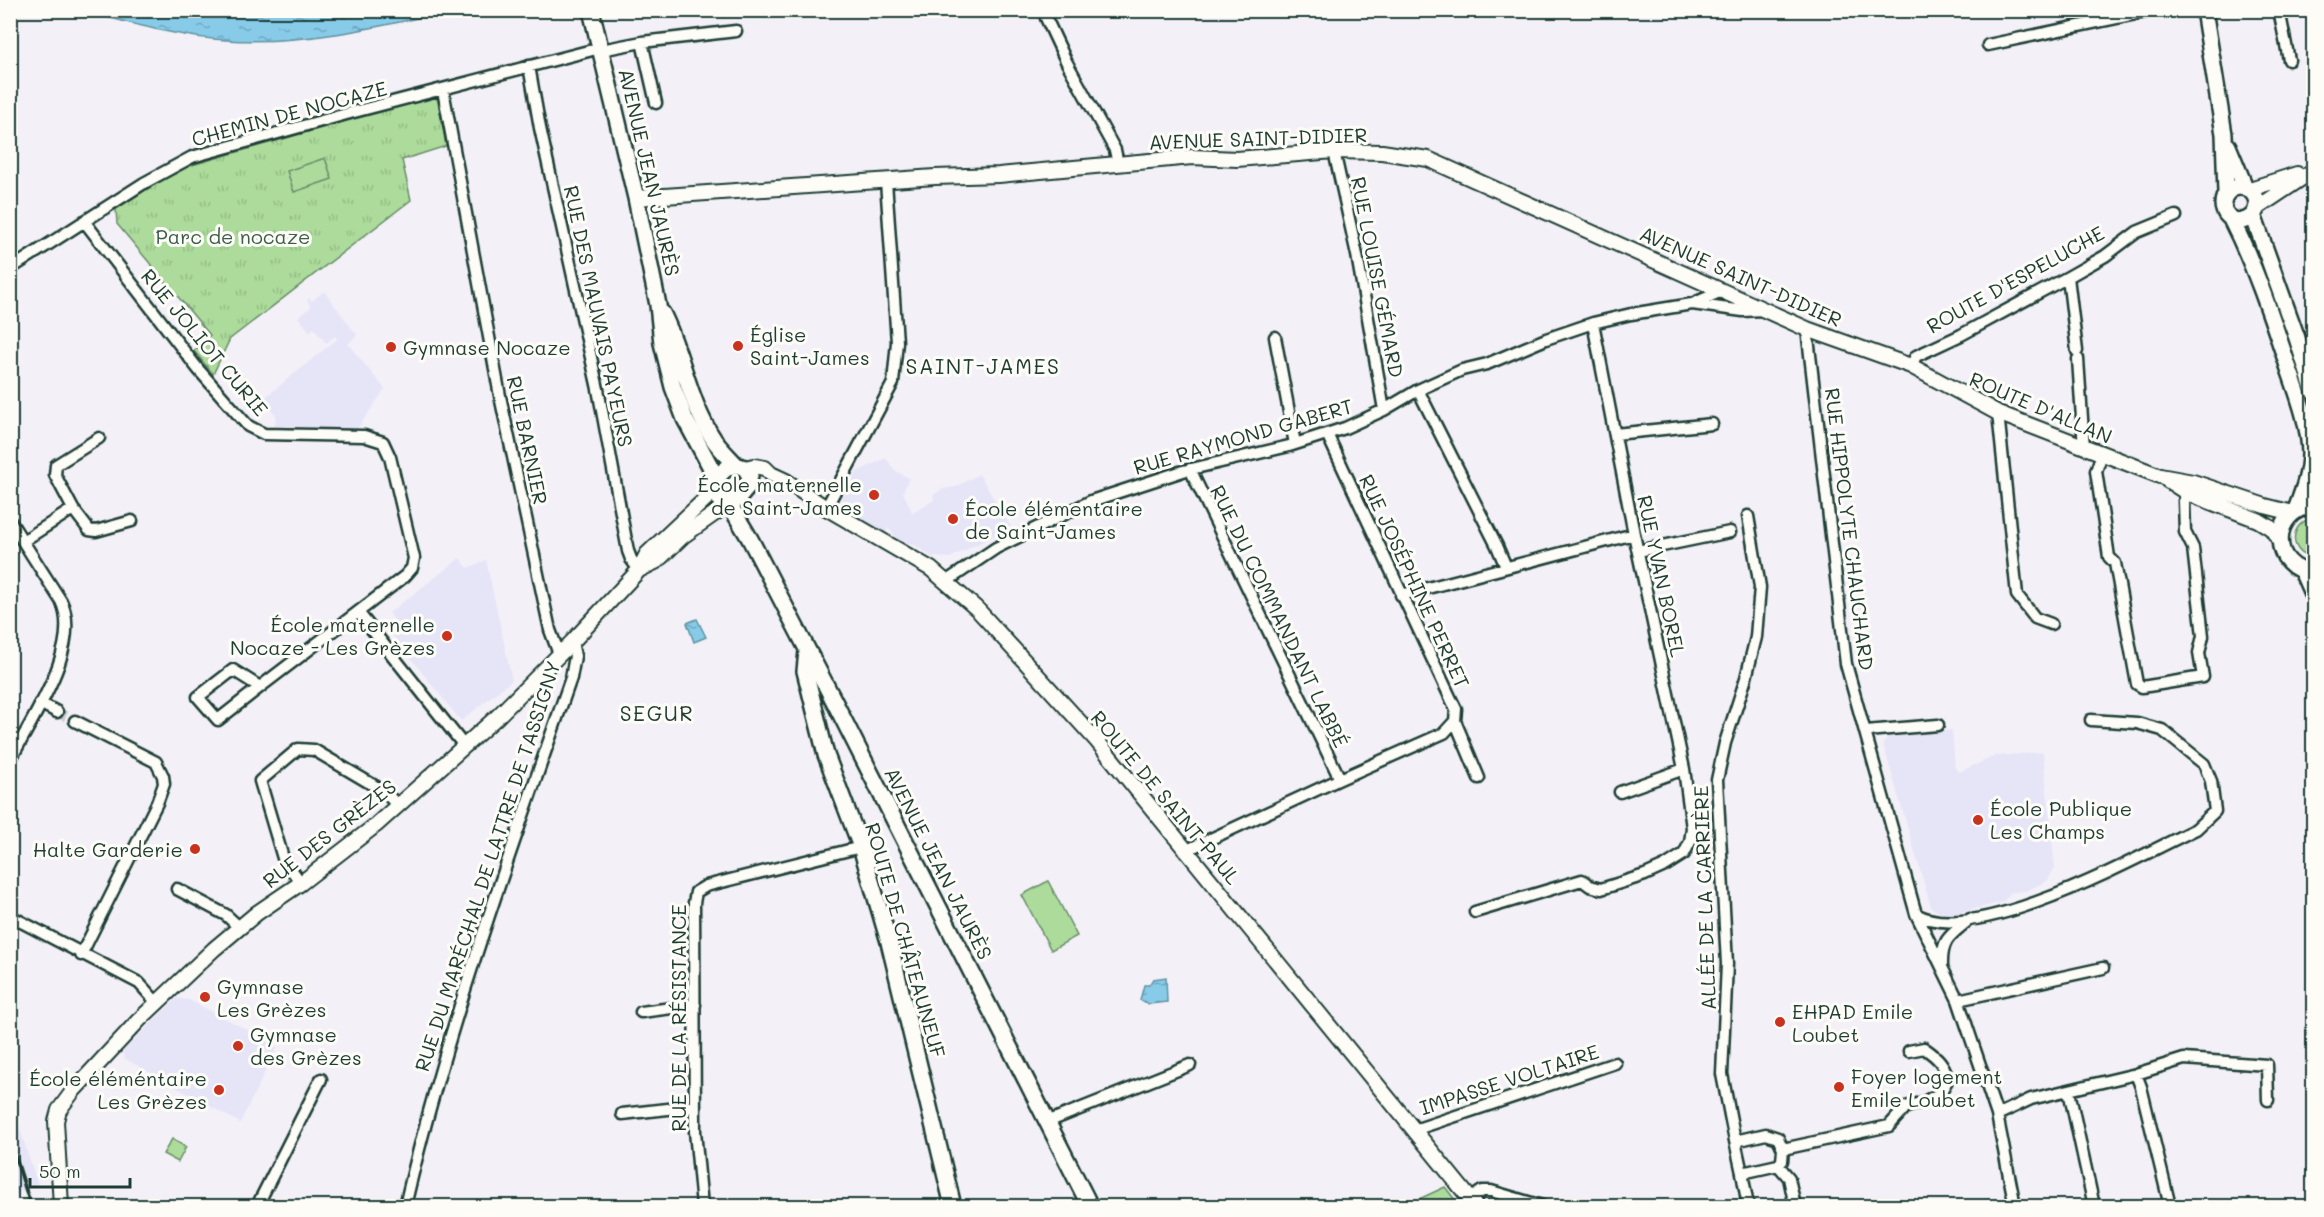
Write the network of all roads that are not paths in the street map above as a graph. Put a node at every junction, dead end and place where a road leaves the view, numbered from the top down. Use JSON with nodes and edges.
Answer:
{"nodes":[{"id":1,"x":591,"y":10,"type":"edge"},
{"id":2,"x":2155,"y":10,"type":"edge"},
{"id":3,"x":2204,"y":10,"type":"edge"},
{"id":4,"x":2279,"y":10,"type":"edge"},
{"id":5,"x":1046,"y":18,"type":"dead end"},
{"id":6,"x":736,"y":31,"type":"dead end"},
{"id":7,"x":642,"y":42,"type":"junction"},
{"id":8,"x":1988,"y":45,"type":"dead end"},
{"id":9,"x":601,"y":49,"type":"junction"},
{"id":10,"x":2289,"y":60,"type":"dead end"},
{"id":11,"x":529,"y":66,"type":"junction"},
{"id":12,"x":443,"y":90,"type":"junction"},
{"id":13,"x":656,"y":103,"type":"dead end"},
{"id":14,"x":2224,"y":134,"type":"junction"},
{"id":15,"x":1334,"y":151,"type":"junction"},
{"id":16,"x":1118,"y":164,"type":"junction"},
{"id":17,"x":2313,"y":169,"type":"edge"},
{"id":18,"x":886,"y":181,"type":"junction"},
{"id":19,"x":2247,"y":188,"type":"junction"},
{"id":20,"x":2226,"y":193,"type":"junction"},
{"id":21,"x":636,"y":198,"type":"junction"},
{"id":22,"x":2255,"y":211,"type":"junction"},
{"id":23,"x":2176,"y":216,"type":"dead end"},
{"id":24,"x":2231,"y":219,"type":"junction"},
{"id":25,"x":84,"y":221,"type":"junction"},
{"id":26,"x":10,"y":269,"type":"edge"},
{"id":27,"x":2068,"y":276,"type":"junction"},
{"id":28,"x":1722,"y":291,"type":"junction"},
{"id":29,"x":1692,"y":304,"type":"junction"},
{"id":30,"x":658,"y":305,"type":"junction"},
{"id":31,"x":1766,"y":310,"type":"junction"},
{"id":32,"x":1593,"y":323,"type":"junction"},
{"id":33,"x":1807,"y":329,"type":"junction"},
{"id":34,"x":1275,"y":337,"type":"dead end"},
{"id":35,"x":1911,"y":366,"type":"junction"},
{"id":36,"x":1418,"y":390,"type":"junction"},
{"id":37,"x":2313,"y":392,"type":"edge"},
{"id":38,"x":1384,"y":410,"type":"junction"},
{"id":39,"x":1998,"y":413,"type":"junction"},
{"id":40,"x":1712,"y":424,"type":"dead end"},
{"id":41,"x":1327,"y":434,"type":"junction"},
{"id":42,"x":1615,"y":434,"type":"junction"},
{"id":43,"x":99,"y":438,"type":"dead end"},
{"id":44,"x":1295,"y":444,"type":"junction"},
{"id":45,"x":2084,"y":448,"type":"junction"},
{"id":46,"x":2102,"y":454,"type":"junction"},
{"id":47,"x":1190,"y":469,"type":"junction"},
{"id":48,"x":743,"y":478,"type":"junction"},
{"id":49,"x":716,"y":485,"type":"junction"},
{"id":50,"x":2190,"y":488,"type":"junction"},
{"id":51,"x":727,"y":502,"type":"junction"},
{"id":52,"x":2313,"y":505,"type":"edge"},
{"id":53,"x":826,"y":508,"type":"junction"},
{"id":54,"x":73,"y":509,"type":"junction"},
{"id":55,"x":2294,"y":511,"type":"junction"},
{"id":56,"x":1748,"y":516,"type":"dead end"},
{"id":57,"x":10,"y":521,"type":"edge"},
{"id":58,"x":132,"y":521,"type":"dead end"},
{"id":59,"x":1730,"y":532,"type":"dead end"},
{"id":60,"x":1634,"y":534,"type":"junction"},
{"id":61,"x":750,"y":539,"type":"junction"},
{"id":62,"x":23,"y":541,"type":"junction"},
{"id":63,"x":2280,"y":541,"type":"junction"},
{"id":64,"x":1638,"y":551,"type":"junction"},
{"id":65,"x":1506,"y":567,"type":"junction"},
{"id":66,"x":639,"y":570,"type":"junction"},
{"id":67,"x":2308,"y":572,"type":"edge"},
{"id":68,"x":947,"y":581,"type":"junction"},
{"id":69,"x":1401,"y":596,"type":"junction"},
{"id":70,"x":2313,"y":598,"type":"edge"},
{"id":71,"x":358,"y":612,"type":"junction"},
{"id":72,"x":2051,"y":624,"type":"dead end"},
{"id":73,"x":573,"y":642,"type":"junction"},
{"id":74,"x":807,"y":651,"type":"junction"},
{"id":75,"x":560,"y":654,"type":"junction"},
{"id":76,"x":260,"y":687,"type":"junction"},
{"id":77,"x":40,"y":703,"type":"junction"},
{"id":78,"x":57,"y":712,"type":"tunnel mouth"},
{"id":79,"x":2091,"y":720,"type":"dead end"},
{"id":80,"x":75,"y":721,"type":"tunnel mouth"},
{"id":81,"x":1455,"y":721,"type":"junction"},
{"id":82,"x":1938,"y":725,"type":"dead end"},
{"id":83,"x":1866,"y":731,"type":"junction"},
{"id":84,"x":465,"y":747,"type":"junction"},
{"id":85,"x":10,"y":762,"type":"edge"},
{"id":86,"x":1684,"y":769,"type":"junction"},
{"id":87,"x":1479,"y":778,"type":"dead end"},
{"id":88,"x":1340,"y":779,"type":"junction"},
{"id":89,"x":1620,"y":792,"type":"dead end"},
{"id":90,"x":398,"y":805,"type":"junction"},
{"id":91,"x":861,"y":847,"type":"junction"},
{"id":92,"x":1187,"y":850,"type":"junction"},
{"id":93,"x":301,"y":883,"type":"junction"},
{"id":94,"x":177,"y":890,"type":"dead end"},
{"id":95,"x":1475,"y":912,"type":"dead end"},
{"id":96,"x":1916,"y":914,"type":"junction"},
{"id":97,"x":10,"y":916,"type":"edge"},
{"id":98,"x":1971,"y":919,"type":"junction"},
{"id":99,"x":240,"y":928,"type":"junction"},
{"id":100,"x":81,"y":955,"type":"junction"},
{"id":101,"x":2103,"y":968,"type":"dead end"},
{"id":102,"x":1942,"y":969,"type":"junction"},
{"id":103,"x":1958,"y":1000,"type":"junction"},
{"id":104,"x":158,"y":1004,"type":"junction"},
{"id":105,"x":695,"y":1005,"type":"junction"},
{"id":106,"x":641,"y":1012,"type":"dead end"},
{"id":107,"x":1909,"y":1051,"type":"dead end"},
{"id":108,"x":1615,"y":1063,"type":"dead end"},
{"id":109,"x":1190,"y":1065,"type":"dead end"},
{"id":110,"x":2136,"y":1074,"type":"junction"},
{"id":111,"x":321,"y":1079,"type":"dead end"},
{"id":112,"x":2069,"y":1091,"type":"junction"},
{"id":113,"x":2268,"y":1100,"type":"dead end"},
{"id":114,"x":695,"y":1106,"type":"junction"},
{"id":115,"x":622,"y":1114,"type":"dead end"},
{"id":116,"x":1997,"y":1114,"type":"junction"},
{"id":117,"x":1047,"y":1122,"type":"junction"},
{"id":118,"x":1414,"y":1130,"type":"junction"},
{"id":119,"x":1735,"y":1141,"type":"junction"},
{"id":120,"x":1783,"y":1149,"type":"junction"},
{"id":121,"x":1778,"y":1165,"type":"junction"},
{"id":122,"x":1742,"y":1173,"type":"junction"},
{"id":123,"x":61,"y":1200,"type":"edge"},
{"id":124,"x":1473,"y":1203,"type":"edge"},
{"id":125,"x":257,"y":1206,"type":"edge"},
{"id":126,"x":405,"y":1206,"type":"edge"},
{"id":127,"x":702,"y":1206,"type":"edge"},
{"id":128,"x":953,"y":1206,"type":"edge"},
{"id":129,"x":1090,"y":1206,"type":"edge"},
{"id":130,"x":1542,"y":1206,"type":"edge"},
{"id":131,"x":1748,"y":1206,"type":"edge"},
{"id":132,"x":1795,"y":1206,"type":"edge"},
{"id":133,"x":2015,"y":1206,"type":"edge"},
{"id":134,"x":2094,"y":1206,"type":"edge"},
{"id":135,"x":2170,"y":1206,"type":"edge"}],
"edges":[{"from":1,"to":9,"type":"main road","name":"AVENUE JEAN JAURÈS"},
{"from":2,"to":8,"type":"street"},
{"from":3,"to":14,"type":"main road"},
{"from":4,"to":10,"type":"street"},
{"from":5,"to":16,"type":"street"},
{"from":6,"to":7,"type":"street","name":"CHEMIN DE NOCAZE"},
{"from":7,"to":9,"type":"street","name":"CHEMIN DE NOCAZE"},
{"from":7,"to":13,"type":"street"},
{"from":9,"to":11,"type":"street","name":"CHEMIN DE NOCAZE"},
{"from":9,"to":21,"type":"main road","name":"AVENUE JEAN JAURÈS"},
{"from":11,"to":12,"type":"street","name":"CHEMIN DE NOCAZE"},
{"from":11,"to":66,"type":"street","name":"RUE DES MAUVAIS PAYEURS"},
{"from":12,"to":25,"type":"street","name":"CHEMIN DE NOCAZE"},
{"from":12,"to":75,"type":"street","name":"RUE BARNIER"},
{"from":14,"to":19,"type":"main road"},
{"from":14,"to":20,"type":"main road"},
{"from":15,"to":16,"type":"street","name":"AVENUE SAINT-DIDIER"},
{"from":15,"to":28,"type":"street","name":"AVENUE SAINT-DIDIER"},
{"from":15,"to":38,"type":"street","name":"RUE LOUISE GÉMARD"},
{"from":16,"to":18,"type":"street","name":"AVENUE SAINT-DIDIER"},
{"from":17,"to":19,"type":"street"},
{"from":17,"to":22,"type":"street"},
{"from":18,"to":21,"type":"street","name":"AVENUE SAINT-DIDIER"},
{"from":18,"to":53,"type":"street"},
{"from":19,"to":20,"type":"main road"},
{"from":19,"to":22,"type":"main road"},
{"from":20,"to":24,"type":"main road"},
{"from":21,"to":30,"type":"main road","name":"AVENUE JEAN JAURÈS"},
{"from":22,"to":24,"type":"main road"},
{"from":22,"to":37,"type":"main road"},
{"from":23,"to":27,"type":"street","name":"ROUTE D'ESPELUCHE"},
{"from":24,"to":55,"type":"main road"},
{"from":25,"to":26,"type":"street","name":"CHEMIN DE NOCAZE"},
{"from":25,"to":71,"type":"street","name":"RUE JOLIOT CURIE"},
{"from":27,"to":35,"type":"street","name":"ROUTE D'ESPELUCHE"},
{"from":27,"to":45,"type":"street"},
{"from":28,"to":29,"type":"street"},
{"from":28,"to":31,"type":"street","name":"AVENUE SAINT-DIDIER"},
{"from":29,"to":31,"type":"street","name":"RUE RAYMOND GABERT"},
{"from":29,"to":32,"type":"street","name":"RUE RAYMOND GABERT"},
{"from":30,"to":48,"type":"main road","name":"AVENUE JEAN JAURÈS"},
{"from":30,"to":49,"type":"main road","name":"AVENUE JEAN JAURÈS"},
{"from":31,"to":33,"type":"street","name":"AVENUE SAINT-DIDIER"},
{"from":32,"to":36,"type":"street","name":"RUE RAYMOND GABERT"},
{"from":32,"to":42,"type":"street","name":"RUE YVAN BOREL"},
{"from":33,"to":35,"type":"street","name":"AVENUE SAINT-DIDIER"},
{"from":33,"to":83,"type":"street","name":"RUE HIPPOLYTE CHAUCHARD"},
{"from":34,"to":44,"type":"street"},
{"from":35,"to":39,"type":"street","name":"ROUTE D'ALLAN"},
{"from":36,"to":38,"type":"street","name":"RUE RAYMOND GABERT"},
{"from":36,"to":65,"type":"street"},
{"from":38,"to":41,"type":"street","name":"RUE RAYMOND GABERT"},
{"from":39,"to":45,"type":"street","name":"ROUTE D'ALLAN"},
{"from":39,"to":72,"type":"street"},
{"from":40,"to":42,"type":"street"},
{"from":41,"to":44,"type":"street","name":"RUE RAYMOND GABERT"},
{"from":41,"to":69,"type":"street","name":"RUE JOSÉPHINE PERRET"},
{"from":42,"to":60,"type":"street","name":"RUE YVAN BOREL"},
{"from":43,"to":54,"type":"street"},
{"from":44,"to":47,"type":"street","name":"RUE RAYMOND GABERT"},
{"from":45,"to":46,"type":"street","name":"ROUTE D'ALLAN"},
{"from":46,"to":50,"type":"street","name":"ROUTE D'ALLAN"},
{"from":46,"to":50,"type":"street"},
{"from":47,"to":68,"type":"street","name":"RUE RAYMOND GABERT"},
{"from":47,"to":88,"type":"street","name":"RUE DU COMMANDANT LABBÉ"},
{"from":48,"to":49,"type":"main road"},
{"from":48,"to":51,"type":"main road"},
{"from":48,"to":53,"type":"street","name":"ROUTE DE SAINT-PAUL"},
{"from":48,"to":61,"type":"main road","name":"AVENUE JEAN JAURÈS"},
{"from":49,"to":51,"type":"main road","name":"AVENUE JEAN JAURÈS"},
{"from":49,"to":66,"type":"street","name":"RUE DES GRÈZES"},
{"from":50,"to":55,"type":"street","name":"ROUTE D'ALLAN"},
{"from":50,"to":63,"type":"street","name":"ROUTE D'ALLAN"},
{"from":51,"to":61,"type":"main road","name":"AVENUE JEAN JAURÈS"},
{"from":51,"to":66,"type":"street","name":"RUE DES GRÈZES"},
{"from":52,"to":55,"type":"main road"},
{"from":53,"to":68,"type":"street","name":"ROUTE DE SAINT-PAUL"},
{"from":54,"to":58,"type":"street"},
{"from":54,"to":62,"type":"street"},
{"from":55,"to":63,"type":"main road"},
{"from":56,"to":119,"type":"street","name":"ALLÉE DE LA CARRIÈRE"},
{"from":57,"to":62,"type":"street"},
{"from":59,"to":64,"type":"street"},
{"from":60,"to":64,"type":"street","name":"RUE YVAN BOREL"},
{"from":60,"to":65,"type":"street"},
{"from":61,"to":74,"type":"main road","name":"AVENUE JEAN JAURÈS"},
{"from":62,"to":77,"type":"street"},
{"from":63,"to":67,"type":"main road"},
{"from":64,"to":86,"type":"street","name":"RUE YVAN BOREL"},
{"from":65,"to":69,"type":"street"},
{"from":66,"to":73,"type":"street","name":"RUE DES GRÈZES"},
{"from":67,"to":70,"type":"main road"},
{"from":68,"to":92,"type":"street","name":"ROUTE DE SAINT-PAUL"},
{"from":69,"to":81,"type":"street","name":"RUE JOSÉPHINE PERRET"},
{"from":71,"to":76,"type":"street"},
{"from":71,"to":84,"type":"street"},
{"from":73,"to":75,"type":"street","name":"RUE DES GRÈZES"},
{"from":73,"to":126,"type":"street","name":"RUE DU MARÉCHAL DE LATTRE DE TASSIGNY"},
{"from":74,"to":91,"type":"main road","name":"ROUTE DE CHÂTEAUNEUF"},
{"from":74,"to":117,"type":"main road","name":"AVENUE JEAN JAURÈS"},
{"from":75,"to":84,"type":"street","name":"RUE DES GRÈZES"},
{"from":76,"to":76,"type":"street"},
{"from":77,"to":78,"type":"street"},
{"from":77,"to":85,"type":"street"},
{"from":79,"to":98,"type":"street"},
{"from":80,"to":100,"type":"street"},
{"from":81,"to":87,"type":"street","name":"RUE JOSÉPHINE PERRET"},
{"from":81,"to":88,"type":"street"},
{"from":82,"to":83,"type":"street"},
{"from":83,"to":96,"type":"street","name":"RUE HIPPOLYTE CHAUCHARD"},
{"from":84,"to":90,"type":"street","name":"RUE DES GRÈZES"},
{"from":86,"to":89,"type":"street"},
{"from":86,"to":95,"type":"street","name":"RUE YVAN BOREL"},
{"from":88,"to":92,"type":"street"},
{"from":90,"to":93,"type":"street","name":"RUE DES GRÈZES"},
{"from":90,"to":93,"type":"street"},
{"from":91,"to":105,"type":"street","name":"RUE DE LA RÉSISTANCE"},
{"from":91,"to":128,"type":"main road","name":"ROUTE DE CHÂTEAUNEUF"},
{"from":92,"to":118,"type":"street","name":"ROUTE DE SAINT-PAUL"},
{"from":93,"to":99,"type":"street","name":"RUE DES GRÈZES"},
{"from":94,"to":99,"type":"street"},
{"from":96,"to":98,"type":"street"},
{"from":96,"to":102,"type":"street","name":"RUE HIPPOLYTE CHAUCHARD"},
{"from":97,"to":100,"type":"street"},
{"from":98,"to":102,"type":"street"},
{"from":99,"to":104,"type":"street","name":"RUE DES GRÈZES"},
{"from":100,"to":104,"type":"street"},
{"from":101,"to":103,"type":"street"},
{"from":102,"to":103,"type":"street","name":"RUE HIPPOLYTE CHAUCHARD"},
{"from":103,"to":116,"type":"street","name":"RUE HIPPOLYTE CHAUCHARD"},
{"from":104,"to":123,"type":"street","name":"RUE DES GRÈZES"},
{"from":105,"to":106,"type":"street"},
{"from":105,"to":114,"type":"street","name":"RUE DE LA RÉSISTANCE"},
{"from":107,"to":120,"type":"street"},
{"from":108,"to":118,"type":"street","name":"IMPASSE VOLTAIRE"},
{"from":109,"to":117,"type":"street"},
{"from":110,"to":112,"type":"street"},
{"from":110,"to":113,"type":"street"},
{"from":110,"to":135,"type":"street"},
{"from":111,"to":125,"type":"street"},
{"from":112,"to":116,"type":"street"},
{"from":112,"to":134,"type":"street"},
{"from":114,"to":115,"type":"street"},
{"from":114,"to":127,"type":"street","name":"RUE DE LA RÉSISTANCE"},
{"from":116,"to":133,"type":"street","name":"RUE HIPPOLYTE CHAUCHARD"},
{"from":117,"to":129,"type":"main road","name":"AVENUE JEAN JAURÈS"},
{"from":118,"to":124,"type":"street","name":"ROUTE DE SAINT-PAUL"},
{"from":119,"to":120,"type":"street"},
{"from":119,"to":122,"type":"street","name":"ALLÉE DE LA CARRIÈRE"},
{"from":120,"to":121,"type":"street"},
{"from":121,"to":122,"type":"street"},
{"from":121,"to":132,"type":"street"},
{"from":122,"to":131,"type":"street","name":"ALLÉE DE LA CARRIÈRE"},
{"from":124,"to":130,"type":"street"}]}
